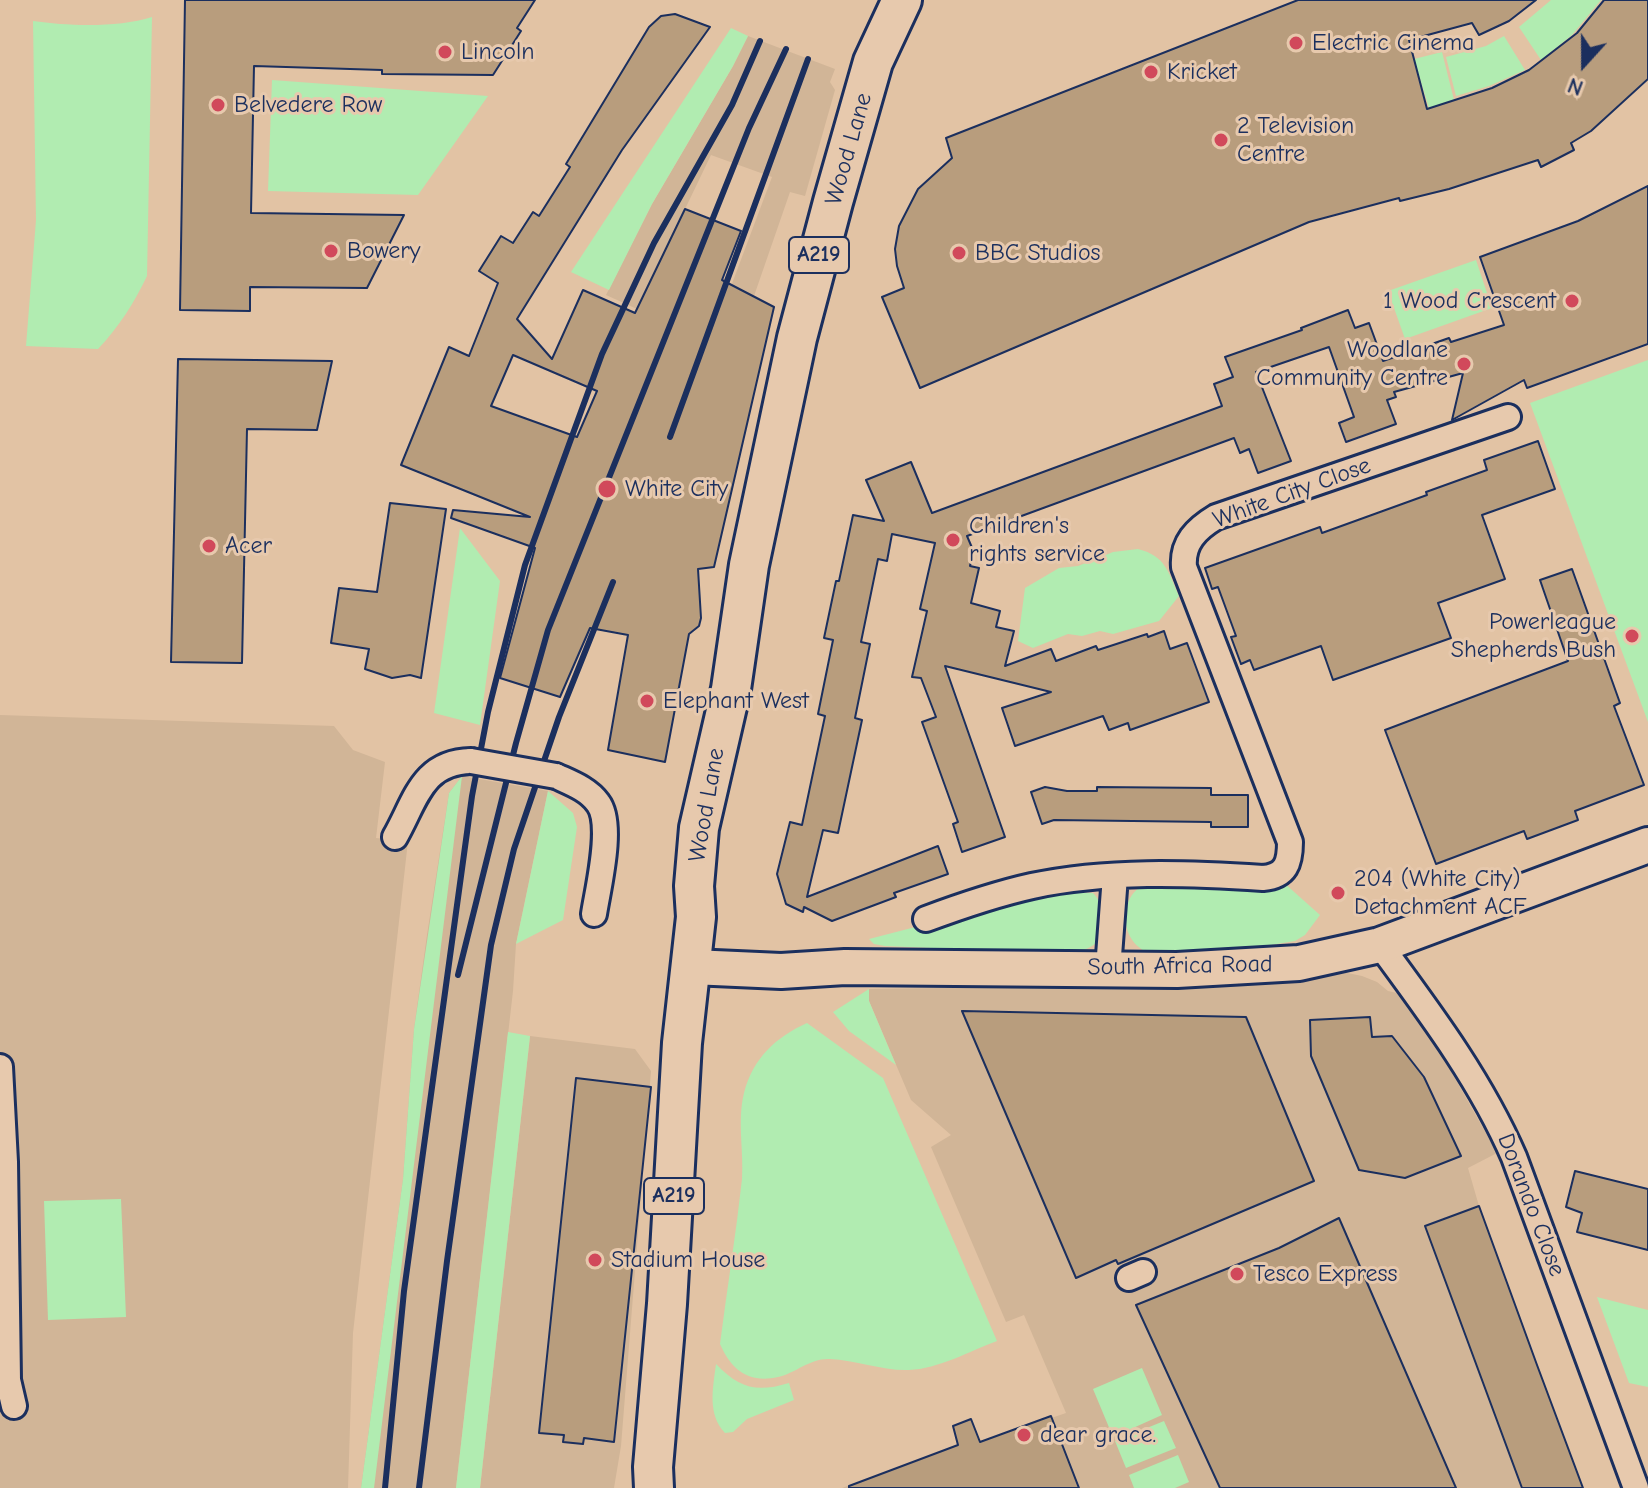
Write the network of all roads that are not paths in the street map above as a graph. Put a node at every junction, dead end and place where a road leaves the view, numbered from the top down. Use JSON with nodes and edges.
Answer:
{"nodes":[{"id":1,"x":902,"y":0,"type":"edge"},
{"id":2,"x":1508,"y":417,"type":"dead end"},
{"id":3,"x":395,"y":837,"type":"dead end"},
{"id":4,"x":1648,"y":845,"type":"edge"},
{"id":5,"x":1115,"y":876,"type":"junction"},
{"id":6,"x":594,"y":914,"type":"dead end"},
{"id":7,"x":926,"y":919,"type":"dead end"},
{"id":8,"x":1380,"y":945,"type":"junction"},
{"id":9,"x":692,"y":967,"type":"junction"},
{"id":10,"x":1108,"y":969,"type":"junction"},
{"id":11,"x":0,"y":1067,"type":"edge"},
{"id":12,"x":14,"y":1406,"type":"dead end"},
{"id":13,"x":654,"y":1488,"type":"edge"},
{"id":14,"x":1636,"y":1488,"type":"edge"}],
"edges":[{"from":1,"to":9,"type":"main road","name":"Wood Lane","number":"A219"},
{"from":2,"to":5,"type":"street","name":"White City Close"},
{"from":3,"to":6,"type":"street","bridge":true},
{"from":4,"to":8,"type":"street","name":"South Africa Road"},
{"from":5,"to":7,"type":"street"},
{"from":5,"to":10,"type":"street"},
{"from":8,"to":10,"type":"street","name":"South Africa Road"},
{"from":8,"to":14,"type":"street","name":"Dorando Close"},
{"from":9,"to":10,"type":"street","name":"South Africa Road"},
{"from":9,"to":13,"type":"main road","name":"Wood Lane","number":"A219"},
{"from":11,"to":12,"type":"street"}]}
